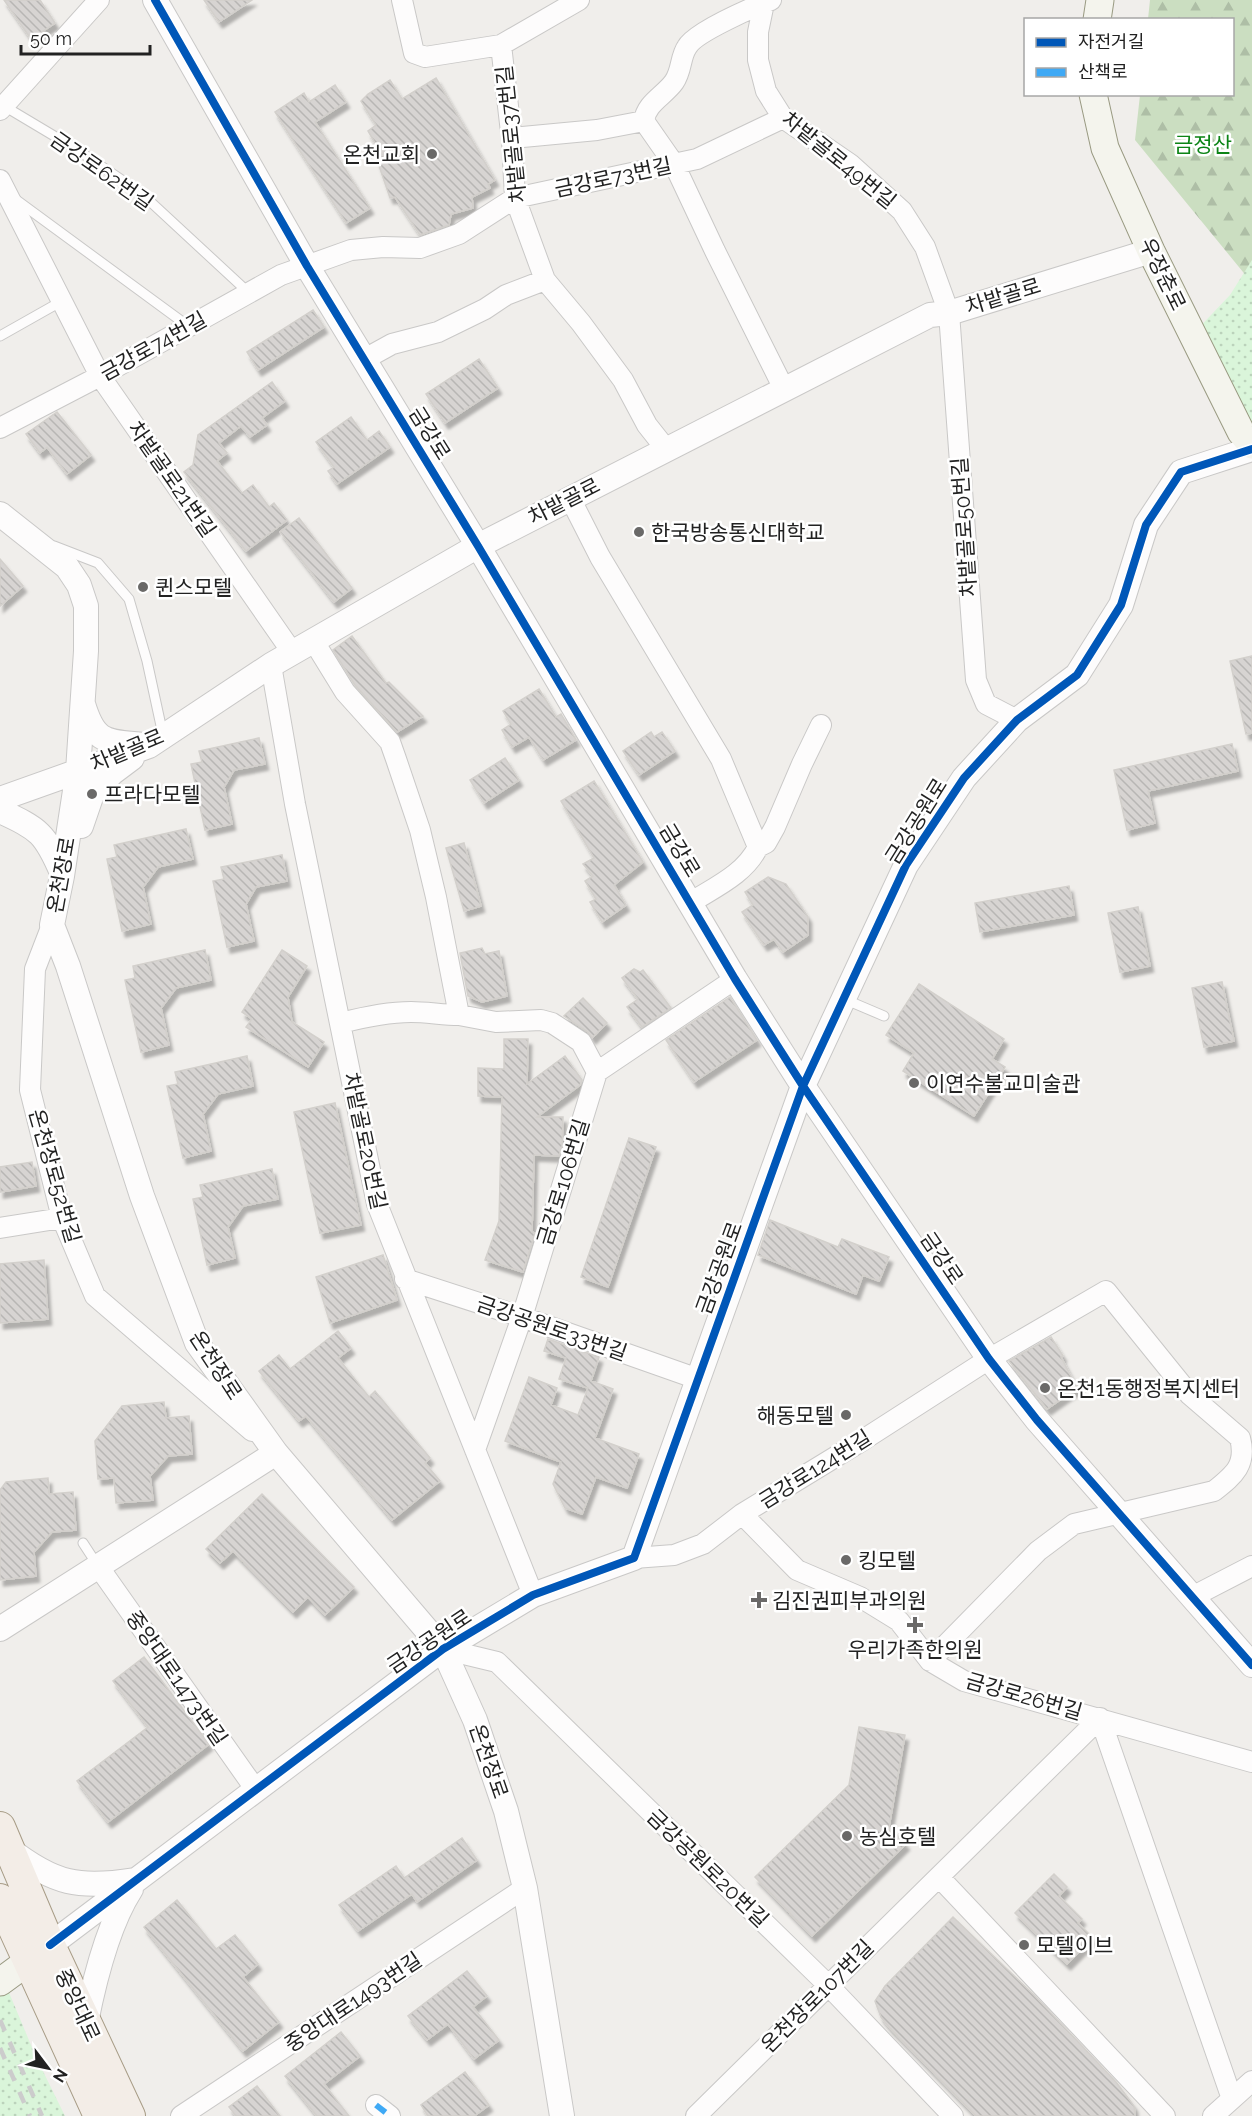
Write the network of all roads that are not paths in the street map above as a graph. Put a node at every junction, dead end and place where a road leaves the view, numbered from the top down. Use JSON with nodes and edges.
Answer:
{"nodes":[{"id":1,"x":99,"y":0,"type":"edge"},
{"id":2,"x":155,"y":0,"type":"edge"},
{"id":3,"x":402,"y":0,"type":"edge"},
{"id":4,"x":579,"y":0,"type":"edge"},
{"id":5,"x":1100,"y":0,"type":"edge"},
{"id":6,"x":766,"y":1,"type":"edge"},
{"id":7,"x":1097,"y":18,"type":"edge"},
{"id":8,"x":501,"y":45,"type":"junction"},
{"id":9,"x":1093,"y":96,"type":"edge"},
{"id":10,"x":1,"y":107,"type":"edge"},
{"id":11,"x":783,"y":118,"type":"junction"},
{"id":12,"x":644,"y":121,"type":"junction"},
{"id":13,"x":512,"y":138,"type":"junction"},
{"id":14,"x":674,"y":164,"type":"junction"},
{"id":15,"x":3,"y":189,"type":"edge"},
{"id":16,"x":515,"y":198,"type":"junction"},
{"id":17,"x":1151,"y":251,"type":"junction"},
{"id":18,"x":307,"y":266,"type":"junction"},
{"id":19,"x":545,"y":280,"type":"junction"},
{"id":20,"x":249,"y":293,"type":"junction"},
{"id":21,"x":62,"y":301,"type":"junction"},
{"id":22,"x":949,"y":313,"type":"junction"},
{"id":23,"x":189,"y":327,"type":"junction"},
{"id":24,"x":0,"y":336,"type":"edge"},
{"id":25,"x":363,"y":360,"type":"junction"},
{"id":26,"x":100,"y":376,"type":"junction"},
{"id":27,"x":784,"y":389,"type":"junction"},
{"id":28,"x":0,"y":428,"type":"edge"},
{"id":29,"x":1252,"y":447,"type":"edge"},
{"id":30,"x":666,"y":448,"type":"junction"},
{"id":31,"x":570,"y":498,"type":"junction"},
{"id":32,"x":0,"y":514,"type":"edge"},
{"id":33,"x":29,"y":536,"type":"junction"},
{"id":34,"x":478,"y":546,"type":"junction"},
{"id":35,"x":303,"y":646,"type":"junction"},
{"id":36,"x":271,"y":665,"type":"junction"},
{"id":37,"x":83,"y":702,"type":"junction"},
{"id":38,"x":1017,"y":720,"type":"junction"},
{"id":39,"x":821,"y":725,"type":"dead end"},
{"id":40,"x":156,"y":741,"type":"junction"},
{"id":41,"x":78,"y":771,"type":"junction"},
{"id":42,"x":0,"y":800,"type":"edge"},
{"id":43,"x":0,"y":811,"type":"edge"},
{"id":44,"x":758,"y":847,"type":"junction"},
{"id":45,"x":62,"y":876,"type":"junction"},
{"id":46,"x":690,"y":903,"type":"junction"},
{"id":47,"x":52,"y":925,"type":"junction"},
{"id":48,"x":735,"y":979,"type":"junction"},
{"id":49,"x":844,"y":999,"type":"junction"},
{"id":50,"x":459,"y":1015,"type":"junction"},
{"id":51,"x":884,"y":1016,"type":"dead end"},
{"id":52,"x":340,"y":1023,"type":"junction"},
{"id":53,"x":597,"y":1072,"type":"junction"},
{"id":54,"x":803,"y":1086,"type":"junction"},
{"id":55,"x":62,"y":1218,"type":"junction"},
{"id":56,"x":0,"y":1228,"type":"edge"},
{"id":57,"x":405,"y":1279,"type":"junction"},
{"id":58,"x":522,"y":1317,"type":"junction"},
{"id":59,"x":988,"y":1359,"type":"junction"},
{"id":60,"x":698,"y":1379,"type":"junction"},
{"id":61,"x":475,"y":1450,"type":"junction"},
{"id":62,"x":276,"y":1453,"type":"junction"},
{"id":63,"x":1118,"y":1513,"type":"junction"},
{"id":64,"x":742,"y":1514,"type":"junction"},
{"id":65,"x":83,"y":1543,"type":"dead end"},
{"id":66,"x":634,"y":1558,"type":"junction"},
{"id":67,"x":98,"y":1566,"type":"junction"},
{"id":68,"x":1252,"y":1566,"type":"edge"},
{"id":69,"x":533,"y":1595,"type":"junction"},
{"id":70,"x":1192,"y":1597,"type":"junction"},
{"id":71,"x":0,"y":1629,"type":"edge"},
{"id":72,"x":443,"y":1649,"type":"junction"},
{"id":73,"x":930,"y":1661,"type":"junction"},
{"id":74,"x":1252,"y":1665,"type":"edge"},
{"id":75,"x":1100,"y":1718,"type":"junction"},
{"id":76,"x":1252,"y":1762,"type":"edge"},
{"id":77,"x":256,"y":1790,"type":"junction"},
{"id":78,"x":5,"y":1838,"type":"edge"},
{"id":79,"x":939,"y":1877,"type":"junction"},
{"id":80,"x":137,"y":1880,"type":"junction"},
{"id":81,"x":525,"y":1888,"type":"junction"},
{"id":82,"x":0,"y":1899,"type":"edge"},
{"id":83,"x":39,"y":1954,"type":"junction"},
{"id":84,"x":1,"y":1981,"type":"edge"},
{"id":85,"x":828,"y":1985,"type":"junction"},
{"id":86,"x":86,"y":2022,"type":"junction"},
{"id":87,"x":1252,"y":2081,"type":"edge"},
{"id":88,"x":1232,"y":2099,"type":"junction"},
{"id":89,"x":99,"y":2116,"type":"edge"},
{"id":90,"x":130,"y":2116,"type":"edge"},
{"id":91,"x":181,"y":2116,"type":"edge"},
{"id":92,"x":562,"y":2116,"type":"edge"},
{"id":93,"x":696,"y":2116,"type":"edge"},
{"id":94,"x":953,"y":2116,"type":"edge"},
{"id":95,"x":1165,"y":2116,"type":"edge"},
{"id":96,"x":1214,"y":2116,"type":"edge"}],
"edges":[{"from":1,"to":10,"type":"street","name":"금강로62번길"},
{"from":2,"to":18,"type":"street","name":"금강로"},
{"from":3,"to":8,"type":"street"},
{"from":4,"to":8,"type":"street","name":"차밭골로37번길"},
{"from":5,"to":7,"type":"main road"},
{"from":6,"to":11,"type":"street","name":"차밭골로49번길"},
{"from":6,"to":12,"type":"street"},
{"from":8,"to":13,"type":"street","name":"차밭골로37번길"},
{"from":9,"to":17,"type":"main road","name":"우장춘로"},
{"from":10,"to":20,"type":"lane","name":"금강로62번길"},
{"from":11,"to":14,"type":"street","name":"금강로73번길"},
{"from":11,"to":22,"type":"street","name":"차밭골로49번길"},
{"from":12,"to":13,"type":"street"},
{"from":12,"to":14,"type":"street"},
{"from":13,"to":16,"type":"street","name":"차밭골로37번길"},
{"from":14,"to":16,"type":"street","name":"금강로73번길"},
{"from":14,"to":27,"type":"street"},
{"from":15,"to":21,"type":"street","name":"차밭골로21번길"},
{"from":15,"to":23,"type":"lane","name":"차밭골로21번길"},
{"from":16,"to":18,"type":"street","name":"금강로73번길"},
{"from":16,"to":19,"type":"street","name":"차밭골로37번길"},
{"from":17,"to":22,"type":"street","name":"차밭골로"},
{"from":17,"to":29,"type":"main road","name":"우장춘로"},
{"from":18,"to":20,"type":"street","name":"금강로74번길"},
{"from":18,"to":25,"type":"street","name":"금강로"},
{"from":19,"to":25,"type":"street"},
{"from":19,"to":30,"type":"street","name":"차밭골로37번길"},
{"from":20,"to":23,"type":"street","name":"금강로74번길"},
{"from":21,"to":24,"type":"lane"},
{"from":21,"to":26,"type":"street","name":"차밭골로21번길"},
{"from":22,"to":27,"type":"street","name":"차밭골로"},
{"from":22,"to":38,"type":"street","name":"차밭골로50번길"},
{"from":23,"to":26,"type":"street","name":"금강로74번길"},
{"from":25,"to":34,"type":"street","name":"금강로"},
{"from":26,"to":28,"type":"street","name":"금강로74번길"},
{"from":26,"to":35,"type":"street","name":"차밭골로21번길"},
{"from":27,"to":30,"type":"street","name":"차밭골로"},
{"from":29,"to":38,"type":"street","name":"금강공원로"},
{"from":30,"to":31,"type":"street","name":"차밭골로"},
{"from":31,"to":34,"type":"street","name":"차밭골로"},
{"from":31,"to":44,"type":"street"},
{"from":32,"to":33,"type":"street","name":"온천장로"},
{"from":33,"to":37,"type":"street","name":"온천장로"},
{"from":33,"to":40,"type":"lane","name":"온천장로"},
{"from":34,"to":35,"type":"street","name":"차밭골로"},
{"from":34,"to":46,"type":"street","name":"금강로"},
{"from":35,"to":36,"type":"street","name":"차밭골로"},
{"from":35,"to":50,"type":"street","name":"차밭골로21번길"},
{"from":36,"to":40,"type":"street","name":"차밭골로"},
{"from":36,"to":52,"type":"street","name":"차밭골로20번길"},
{"from":37,"to":40,"type":"street"},
{"from":37,"to":41,"type":"street","name":"온천장로"},
{"from":38,"to":49,"type":"street","name":"금강공원로"},
{"from":39,"to":44,"type":"street"},
{"from":40,"to":41,"type":"street","name":"차밭골로"},
{"from":40,"to":45,"type":"street"},
{"from":41,"to":42,"type":"street","name":"차밭골로"},
{"from":41,"to":45,"type":"street","name":"온천장로"},
{"from":43,"to":45,"type":"street"},
{"from":44,"to":46,"type":"street"},
{"from":45,"to":47,"type":"street","name":"온천장로"},
{"from":46,"to":48,"type":"street","name":"금강로"},
{"from":47,"to":55,"type":"street","name":"온천장로52번길"},
{"from":47,"to":62,"type":"street","name":"온천장로"},
{"from":48,"to":53,"type":"street"},
{"from":48,"to":54,"type":"street","name":"금강로"},
{"from":49,"to":51,"type":"lane"},
{"from":49,"to":54,"type":"street","name":"금강공원로"},
{"from":50,"to":52,"type":"street"},
{"from":50,"to":53,"type":"street"},
{"from":52,"to":57,"type":"street","name":"차밭골로20번길"},
{"from":53,"to":58,"type":"street","name":"금강로106번길"},
{"from":54,"to":59,"type":"street","name":"금강로"},
{"from":54,"to":60,"type":"street","name":"금강공원로"},
{"from":55,"to":56,"type":"street"},
{"from":55,"to":62,"type":"street","name":"온천장로52번길"},
{"from":57,"to":58,"type":"street","name":"금강공원로33번길"},
{"from":57,"to":61,"type":"street","name":"차밭골로20번길"},
{"from":58,"to":60,"type":"street","name":"금강공원로33번길"},
{"from":58,"to":61,"type":"street","name":"금강로106번길"},
{"from":59,"to":63,"type":"street","name":"금강로"},
{"from":59,"to":63,"type":"street","name":"금강로124번길"},
{"from":59,"to":64,"type":"street","name":"금강로124번길"},
{"from":60,"to":66,"type":"street","name":"금강공원로"},
{"from":61,"to":69,"type":"street","name":"차밭골로20번길"},
{"from":62,"to":67,"type":"street"},
{"from":62,"to":72,"type":"street","name":"온천장로"},
{"from":63,"to":70,"type":"street","name":"금강로"},
{"from":63,"to":73,"type":"street"},
{"from":64,"to":66,"type":"street","name":"금강로124번길"},
{"from":64,"to":73,"type":"street","name":"금강로26번길"},
{"from":65,"to":67,"type":"lane"},
{"from":66,"to":69,"type":"street","name":"금강공원로"},
{"from":67,"to":71,"type":"street"},
{"from":67,"to":77,"type":"street","name":"중앙대로1473번길"},
{"from":68,"to":70,"type":"street"},
{"from":69,"to":72,"type":"street","name":"금강공원로"},
{"from":70,"to":74,"type":"street","name":"금강로"},
{"from":72,"to":77,"type":"street","name":"금강공원로"},
{"from":72,"to":81,"type":"street","name":"온천장로"},
{"from":72,"to":85,"type":"street","name":"금강공원로20번길"},
{"from":73,"to":75,"type":"street","name":"금강로26번길"},
{"from":75,"to":76,"type":"street","name":"금강로26번길"},
{"from":75,"to":79,"type":"street","name":"온천장로107번길"},
{"from":75,"to":88,"type":"street"},
{"from":77,"to":80,"type":"street","name":"금강공원로"},
{"from":78,"to":80,"type":"street"},
{"from":78,"to":83,"type":"main road","name":"중앙대로"},
{"from":79,"to":85,"type":"street","name":"온천장로107번길"},
{"from":79,"to":95,"type":"street"},
{"from":80,"to":83,"type":"street","name":"금강공원로"},
{"from":80,"to":86,"type":"street"},
{"from":81,"to":91,"type":"street","name":"중앙대로1493번길"},
{"from":81,"to":92,"type":"street","name":"온천장로"},
{"from":82,"to":83,"type":"main road","name":"중앙대로"},
{"from":83,"to":84,"type":"main road"},
{"from":83,"to":86,"type":"main road","name":"중앙대로"},
{"from":83,"to":89,"type":"main road","name":"중앙대로"},
{"from":85,"to":93,"type":"street","name":"온천장로107번길"},
{"from":85,"to":94,"type":"street","name":"금강공원로20번길"},
{"from":86,"to":90,"type":"main road","name":"중앙대로"},
{"from":87,"to":88,"type":"street"},
{"from":88,"to":96,"type":"street"}]}
